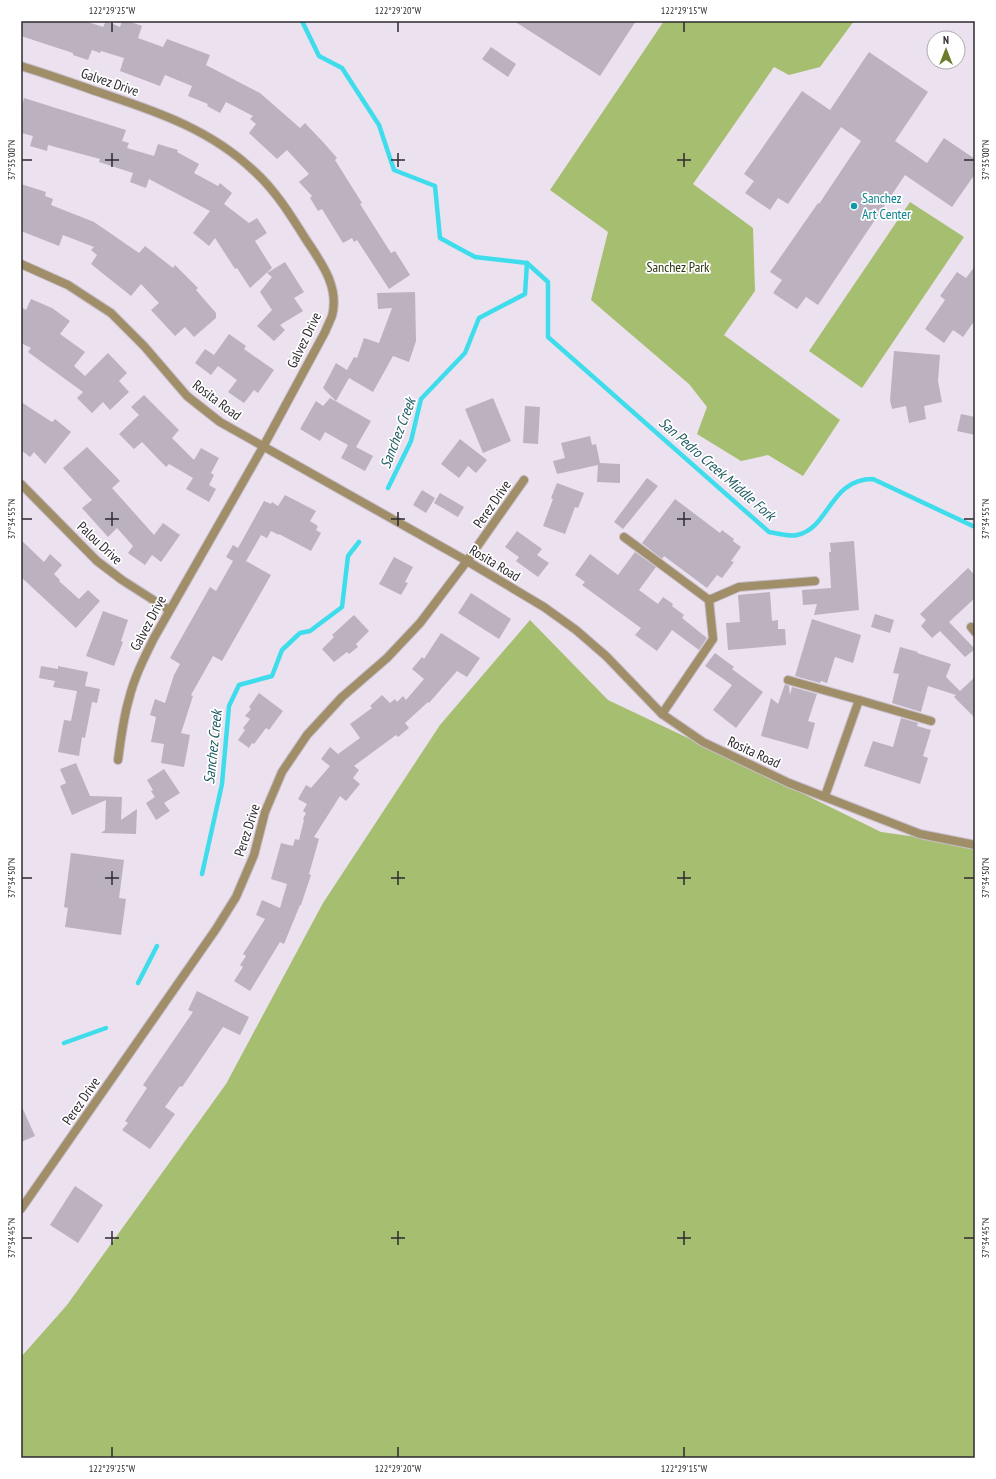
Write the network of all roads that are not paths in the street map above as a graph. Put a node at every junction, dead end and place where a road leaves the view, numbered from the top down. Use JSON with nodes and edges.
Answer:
{"nodes":[{"id":1,"x":21,"y":66,"type":"edge"},
{"id":2,"x":21,"y":264,"type":"edge"},
{"id":3,"x":263,"y":447,"type":"junction"},
{"id":4,"x":524,"y":480,"type":"dead end"},
{"id":5,"x":21,"y":484,"type":"edge"},
{"id":6,"x":624,"y":537,"type":"dead end"},
{"id":7,"x":467,"y":561,"type":"junction"},
{"id":8,"x":815,"y":581,"type":"dead end"},
{"id":9,"x":709,"y":600,"type":"junction"},
{"id":10,"x":169,"y":610,"type":"junction"},
{"id":11,"x":788,"y":680,"type":"dead end"},
{"id":12,"x":859,"y":700,"type":"junction"},
{"id":13,"x":662,"y":714,"type":"junction"},
{"id":14,"x":931,"y":721,"type":"dead end"},
{"id":15,"x":118,"y":760,"type":"dead end"},
{"id":16,"x":825,"y":796,"type":"junction"},
{"id":17,"x":975,"y":845,"type":"edge"},
{"id":18,"x":21,"y":1209,"type":"edge"}],
"edges":[{"from":1,"to":3,"type":"street","name":"Galvez Drive"},
{"from":2,"to":3,"type":"street","name":"Rosita Road"},
{"from":3,"to":7,"type":"street","name":"Rosita Road"},
{"from":3,"to":10,"type":"street","name":"Galvez Drive"},
{"from":4,"to":7,"type":"street","name":"Perez Drive"},
{"from":5,"to":10,"type":"street","name":"Palou Drive"},
{"from":6,"to":9,"type":"street"},
{"from":7,"to":13,"type":"street","name":"Rosita Road"},
{"from":7,"to":18,"type":"street","name":"Perez Drive"},
{"from":8,"to":9,"type":"street"},
{"from":9,"to":13,"type":"street"},
{"from":10,"to":15,"type":"street","name":"Galvez Drive"},
{"from":11,"to":12,"type":"street"},
{"from":12,"to":14,"type":"street"},
{"from":12,"to":16,"type":"street"},
{"from":13,"to":16,"type":"street","name":"Rosita Road"},
{"from":16,"to":17,"type":"street","name":"Rosita Road"}]}
